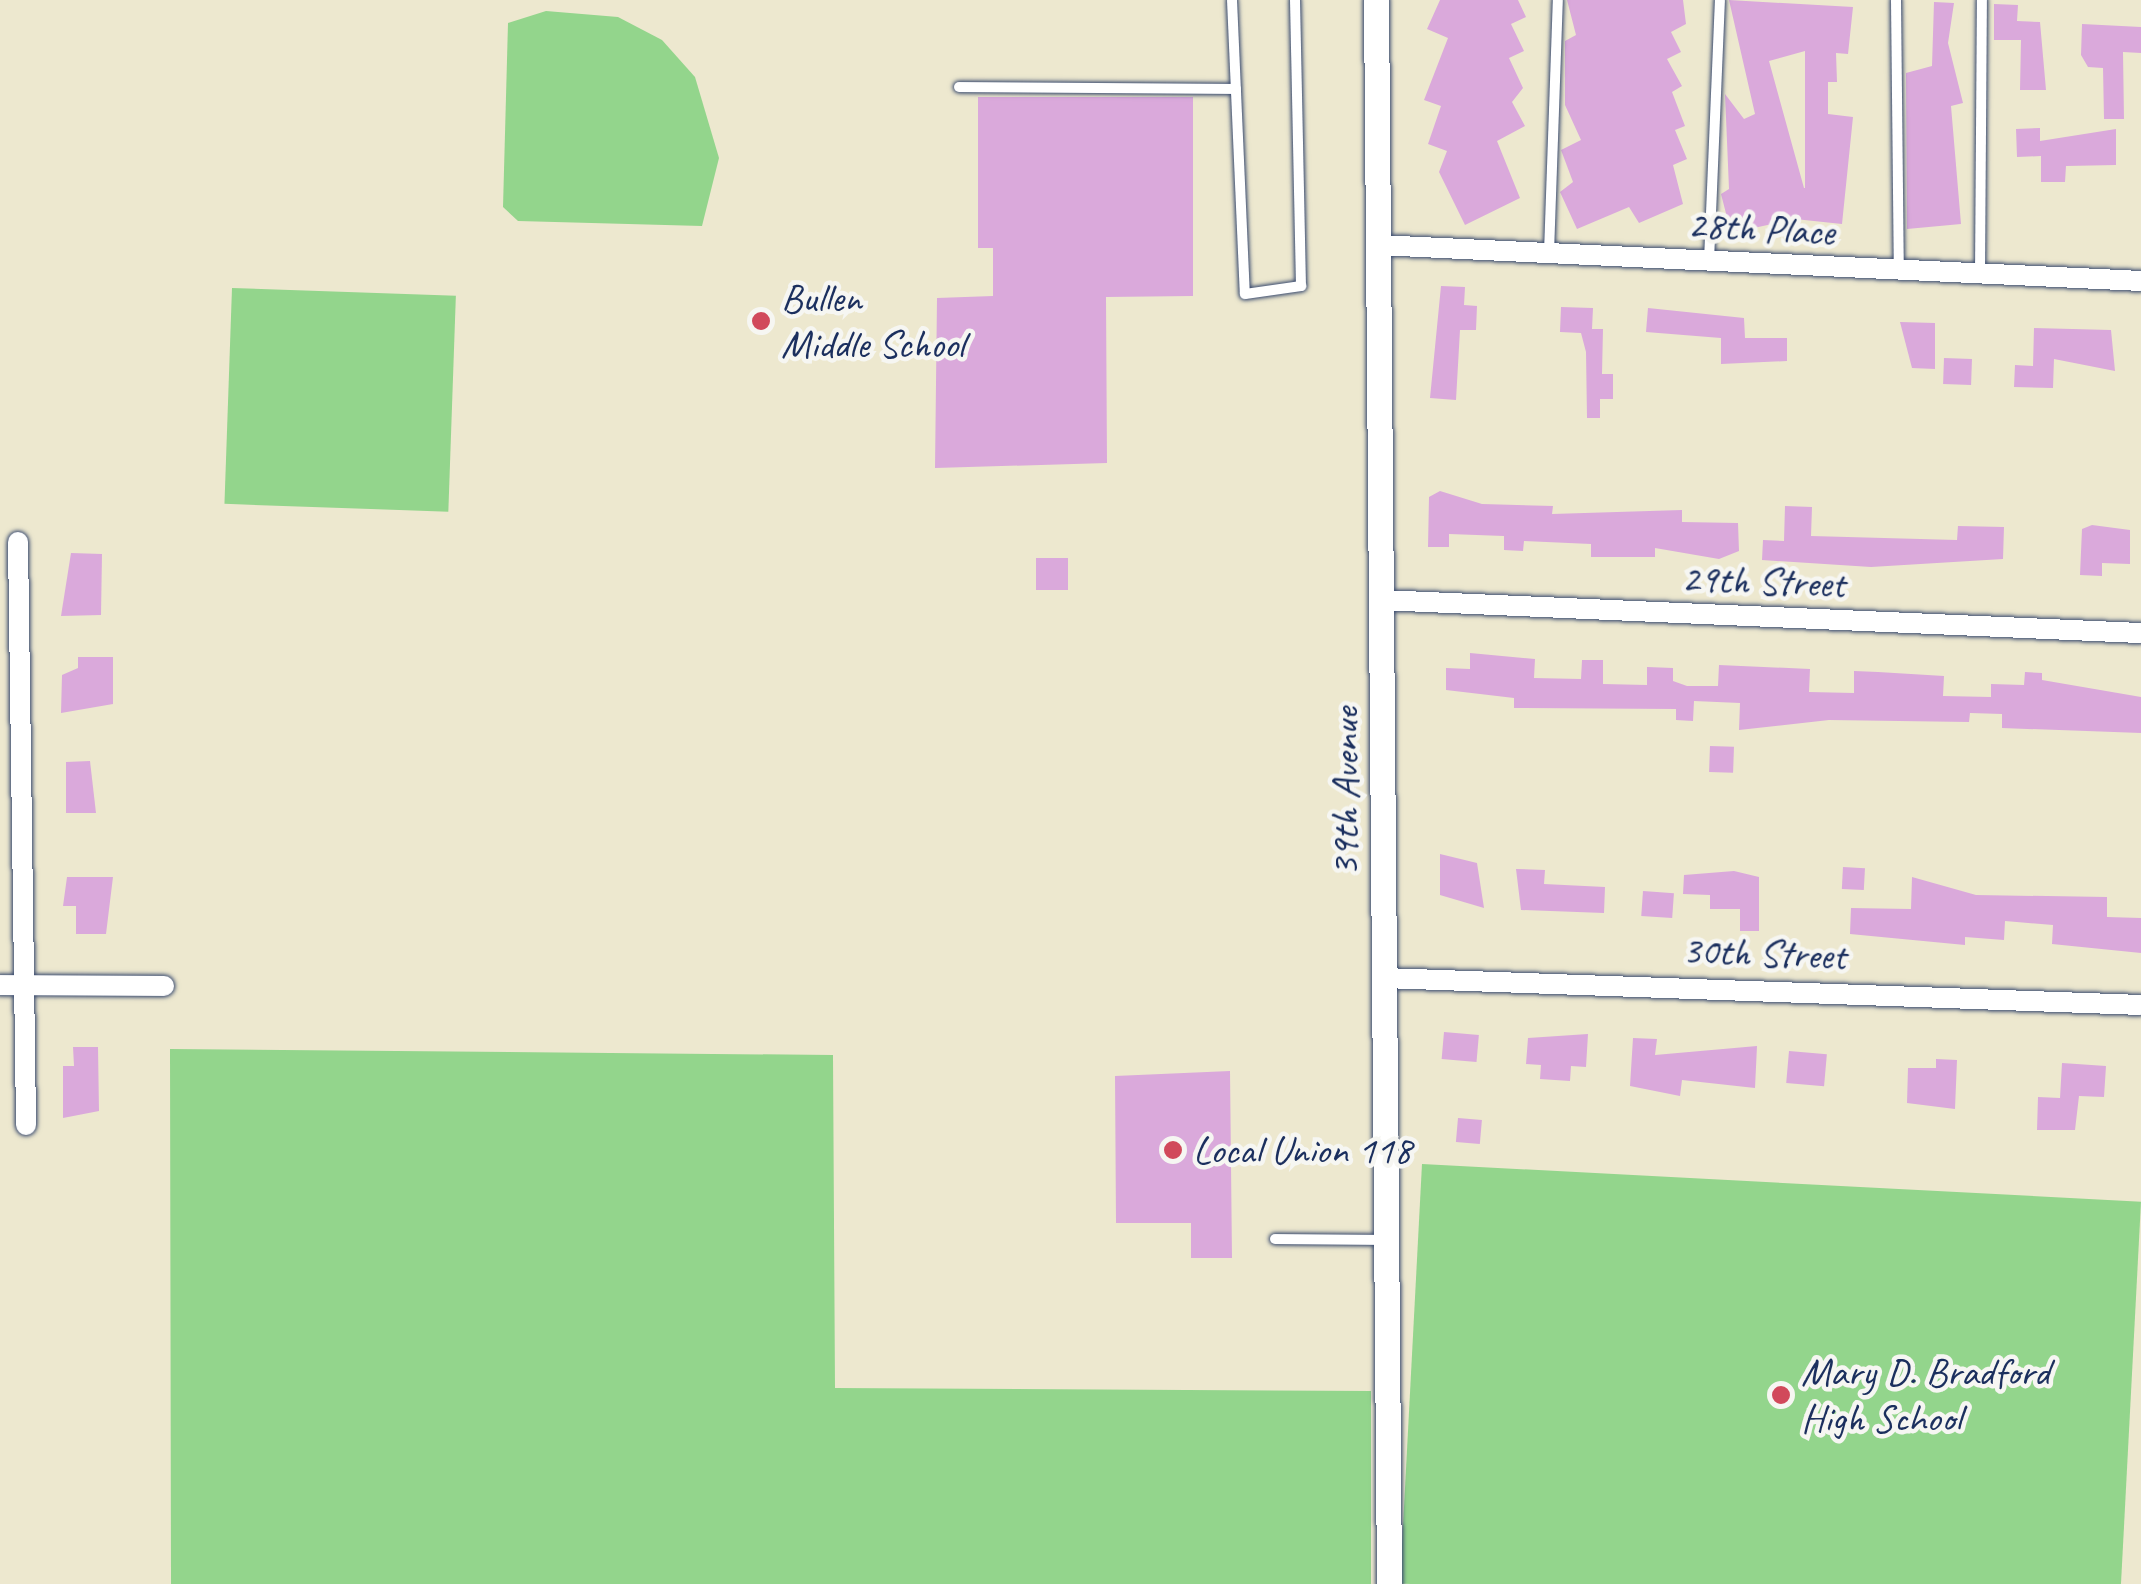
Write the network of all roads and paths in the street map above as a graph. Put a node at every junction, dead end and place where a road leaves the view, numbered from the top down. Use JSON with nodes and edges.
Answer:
{"nodes":[{"id":1,"x":1232,"y":0,"type":"edge"},
{"id":2,"x":1295,"y":0,"type":"edge"},
{"id":3,"x":1376,"y":0,"type":"edge"},
{"id":4,"x":1558,"y":0,"type":"edge"},
{"id":5,"x":1720,"y":0,"type":"edge"},
{"id":6,"x":1896,"y":0,"type":"edge"},
{"id":7,"x":1982,"y":0,"type":"edge"},
{"id":8,"x":958,"y":87,"type":"dead end"},
{"id":9,"x":1236,"y":88,"type":"junction"},
{"id":10,"x":1378,"y":245,"type":"junction"},
{"id":11,"x":1549,"y":253,"type":"junction"},
{"id":12,"x":1709,"y":261,"type":"junction"},
{"id":13,"x":1899,"y":270,"type":"junction"},
{"id":14,"x":1980,"y":274,"type":"junction"},
{"id":15,"x":2141,"y":281,"type":"edge"},
{"id":16,"x":18,"y":542,"type":"dead end"},
{"id":17,"x":1381,"y":600,"type":"junction"},
{"id":18,"x":2141,"y":633,"type":"edge"},
{"id":19,"x":9,"y":676,"type":"edge"},
{"id":20,"x":1384,"y":978,"type":"junction"},
{"id":21,"x":0,"y":984,"type":"edge"},
{"id":22,"x":23,"y":985,"type":"junction"},
{"id":23,"x":164,"y":986,"type":"dead end"},
{"id":24,"x":2141,"y":1005,"type":"edge"},
{"id":25,"x":26,"y":1125,"type":"dead end"},
{"id":26,"x":1275,"y":1239,"type":"dead end"},
{"id":27,"x":1386,"y":1240,"type":"junction"},
{"id":28,"x":1389,"y":1584,"type":"edge"}],
"edges":[{"from":1,"to":9,"type":"lane"},
{"from":2,"to":9,"type":"lane"},
{"from":3,"to":10,"type":"street","name":"39th Avenue"},
{"from":4,"to":11,"type":"lane"},
{"from":5,"to":12,"type":"lane"},
{"from":6,"to":13,"type":"lane"},
{"from":7,"to":14,"type":"lane"},
{"from":8,"to":9,"type":"lane"},
{"from":10,"to":11,"type":"street","name":"28th Place"},
{"from":10,"to":17,"type":"street","name":"39th Avenue"},
{"from":11,"to":12,"type":"street","name":"28th Place"},
{"from":12,"to":13,"type":"street","name":"28th Place"},
{"from":13,"to":14,"type":"street","name":"28th Place"},
{"from":14,"to":15,"type":"street","name":"28th Place"},
{"from":16,"to":19,"type":"street"},
{"from":17,"to":18,"type":"street","name":"29th Street"},
{"from":17,"to":20,"type":"street","name":"39th Avenue"},
{"from":19,"to":22,"type":"street"},
{"from":20,"to":24,"type":"street","name":"30th Street"},
{"from":20,"to":27,"type":"street","name":"39th Avenue"},
{"from":21,"to":22,"type":"street"},
{"from":22,"to":23,"type":"street"},
{"from":22,"to":25,"type":"street"},
{"from":26,"to":27,"type":"lane"},
{"from":27,"to":28,"type":"street","name":"39th Avenue"}]}
